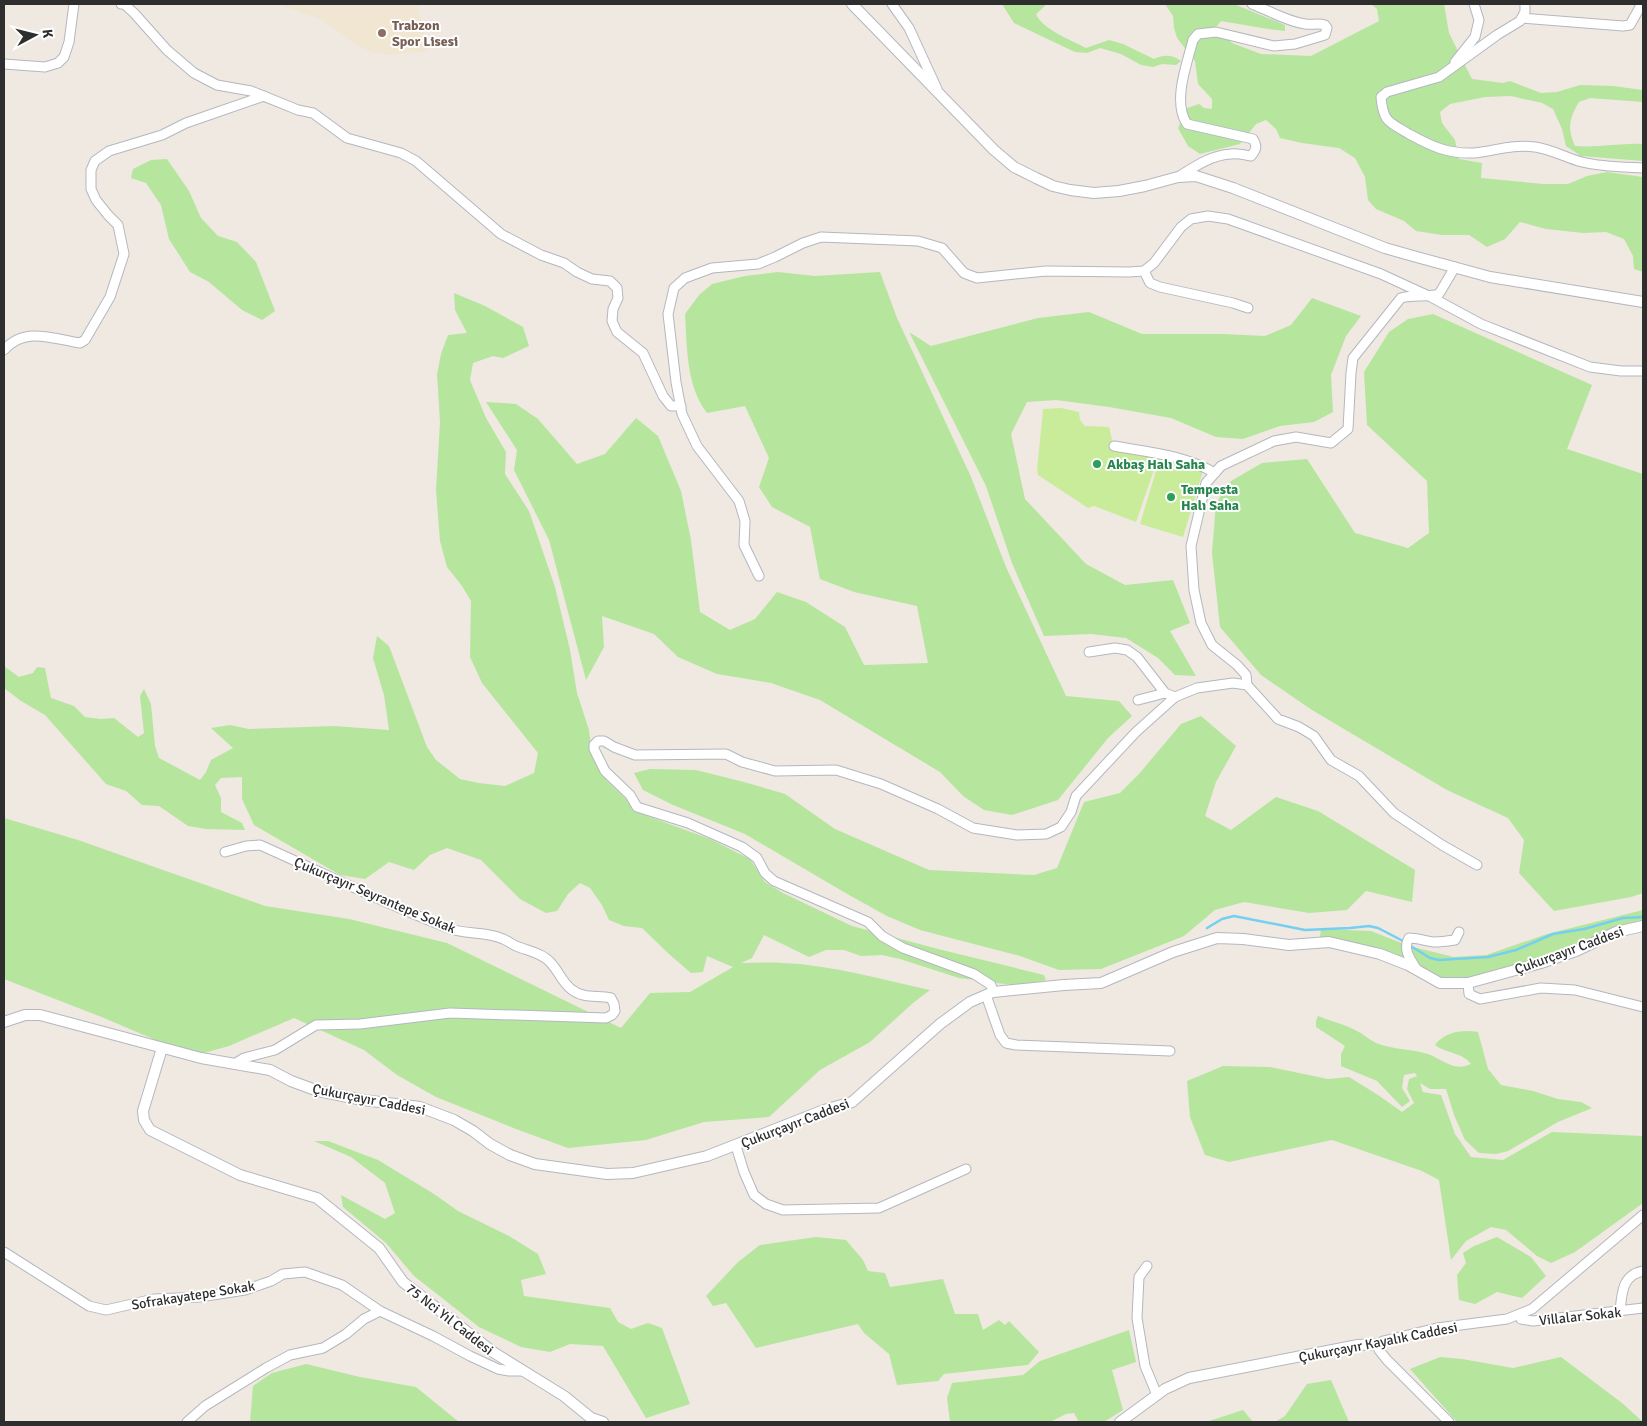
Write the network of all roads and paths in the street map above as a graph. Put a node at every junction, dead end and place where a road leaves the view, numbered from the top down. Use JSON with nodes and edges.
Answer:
{"nodes":[{"id":1,"x":74,"y":4,"type":"edge"},
{"id":2,"x":121,"y":4,"type":"edge"},
{"id":3,"x":852,"y":4,"type":"edge"},
{"id":4,"x":892,"y":4,"type":"edge"},
{"id":5,"x":1252,"y":4,"type":"edge"},
{"id":6,"x":1474,"y":4,"type":"edge"},
{"id":7,"x":1525,"y":4,"type":"edge"},
{"id":8,"x":1640,"y":4,"type":"edge"},
{"id":9,"x":1522,"y":18,"type":"junction"},
{"id":10,"x":4,"y":64,"type":"edge"},
{"id":11,"x":1449,"y":70,"type":"junction"},
{"id":12,"x":939,"y":94,"type":"junction"},
{"id":13,"x":264,"y":96,"type":"junction"},
{"id":14,"x":1643,"y":168,"type":"edge"},
{"id":15,"x":1178,"y":177,"type":"junction"},
{"id":16,"x":1455,"y":268,"type":"junction"},
{"id":17,"x":1144,"y":271,"type":"junction"},
{"id":18,"x":1431,"y":296,"type":"junction"},
{"id":19,"x":1643,"y":302,"type":"edge"},
{"id":20,"x":1248,"y":308,"type":"dead end"},
{"id":21,"x":4,"y":350,"type":"edge"},
{"id":22,"x":1643,"y":371,"type":"edge"},
{"id":23,"x":681,"y":406,"type":"junction"},
{"id":24,"x":1114,"y":446,"type":"dead end"},
{"id":25,"x":1215,"y":473,"type":"junction"},
{"id":26,"x":759,"y":576,"type":"dead end"},
{"id":27,"x":1089,"y":652,"type":"dead end"},
{"id":28,"x":1247,"y":685,"type":"junction"},
{"id":29,"x":1165,"y":693,"type":"junction"},
{"id":30,"x":1175,"y":697,"type":"junction"},
{"id":31,"x":1138,"y":700,"type":"dead end"},
{"id":32,"x":225,"y":852,"type":"dead end"},
{"id":33,"x":1477,"y":865,"type":"dead end"},
{"id":34,"x":1643,"y":926,"type":"edge"},
{"id":35,"x":1459,"y":932,"type":"dead end"},
{"id":36,"x":1418,"y":970,"type":"junction"},
{"id":37,"x":1468,"y":984,"type":"junction"},
{"id":38,"x":989,"y":993,"type":"junction"},
{"id":39,"x":1643,"y":1007,"type":"edge"},
{"id":40,"x":4,"y":1022,"type":"edge"},
{"id":41,"x":162,"y":1048,"type":"junction"},
{"id":42,"x":1170,"y":1051,"type":"dead end"},
{"id":43,"x":236,"y":1063,"type":"junction"},
{"id":44,"x":736,"y":1146,"type":"junction"},
{"id":45,"x":966,"y":1169,"type":"dead end"},
{"id":46,"x":1643,"y":1215,"type":"edge"},
{"id":47,"x":4,"y":1252,"type":"edge"},
{"id":48,"x":1147,"y":1266,"type":"dead end"},
{"id":49,"x":1643,"y":1270,"type":"edge"},
{"id":50,"x":1643,"y":1308,"type":"edge"},
{"id":51,"x":380,"y":1311,"type":"junction"},
{"id":52,"x":1620,"y":1311,"type":"junction"},
{"id":53,"x":1520,"y":1314,"type":"junction"},
{"id":54,"x":1380,"y":1344,"type":"junction"},
{"id":55,"x":522,"y":1370,"type":"junction"},
{"id":56,"x":1157,"y":1394,"type":"junction"},
{"id":57,"x":187,"y":1422,"type":"edge"},
{"id":58,"x":603,"y":1422,"type":"edge"},
{"id":59,"x":1120,"y":1422,"type":"edge"},
{"id":60,"x":1449,"y":1422,"type":"edge"}],
"edges":[{"from":1,"to":10,"type":"street"},
{"from":2,"to":13,"type":"street"},
{"from":3,"to":12,"type":"street"},
{"from":4,"to":12,"type":"street"},
{"from":5,"to":15,"type":"street"},
{"from":6,"to":11,"type":"street"},
{"from":7,"to":9,"type":"street"},
{"from":8,"to":9,"type":"street"},
{"from":9,"to":11,"type":"street"},
{"from":11,"to":14,"type":"street"},
{"from":12,"to":15,"type":"street"},
{"from":13,"to":21,"type":"street"},
{"from":13,"to":23,"type":"street"},
{"from":15,"to":16,"type":"street"},
{"from":16,"to":18,"type":"street"},
{"from":16,"to":19,"type":"street"},
{"from":17,"to":18,"type":"street"},
{"from":17,"to":20,"type":"street"},
{"from":17,"to":23,"type":"street"},
{"from":18,"to":22,"type":"street"},
{"from":18,"to":25,"type":"street"},
{"from":23,"to":26,"type":"street"},
{"from":24,"to":25,"type":"street"},
{"from":25,"to":28,"type":"street"},
{"from":27,"to":29,"type":"street"},
{"from":28,"to":30,"type":"street"},
{"from":28,"to":33,"type":"street"},
{"from":29,"to":30,"type":"street"},
{"from":29,"to":31,"type":"street"},
{"from":30,"to":38,"type":"street"},
{"from":32,"to":43,"type":"street","name":"Çukurçayır Seyrantepe Sokak"},
{"from":34,"to":37,"type":"street","name":"Çukurçayır Caddesi"},
{"from":35,"to":36,"type":"street"},
{"from":36,"to":37,"type":"street","name":"Çukurçayır Caddesi"},
{"from":36,"to":38,"type":"street","name":"Çukurçayır Caddesi"},
{"from":37,"to":39,"type":"street"},
{"from":38,"to":42,"type":"street"},
{"from":38,"to":44,"type":"street","name":"Çukurçayır Caddesi"},
{"from":40,"to":41,"type":"street","name":"Çukurçayır Caddesi"},
{"from":41,"to":43,"type":"street","name":"Çukurçayır Caddesi"},
{"from":41,"to":55,"type":"street","name":"75 Nci Yıl Caddesi"},
{"from":43,"to":44,"type":"street","name":"Çukurçayır Caddesi"},
{"from":44,"to":45,"type":"street"},
{"from":46,"to":53,"type":"street","name":"Çukurçayır Kayalık Caddesi"},
{"from":47,"to":51,"type":"street","name":"Sofrakayatepe Sokak"},
{"from":48,"to":56,"type":"street"},
{"from":49,"to":52,"type":"street"},
{"from":50,"to":52,"type":"street","name":"Villalar Sokak"},
{"from":51,"to":55,"type":"street","name":"Sofrakayatepe Sokak"},
{"from":51,"to":57,"type":"street"},
{"from":52,"to":53,"type":"street","name":"Villalar Sokak"},
{"from":53,"to":54,"type":"street","name":"Çukurçayır Kayalık Caddesi"},
{"from":54,"to":56,"type":"street","name":"Çukurçayır Kayalık Caddesi"},
{"from":54,"to":60,"type":"street"},
{"from":55,"to":58,"type":"street"},
{"from":56,"to":59,"type":"street","name":"Çukurçayır Kayalık Caddesi"}]}
